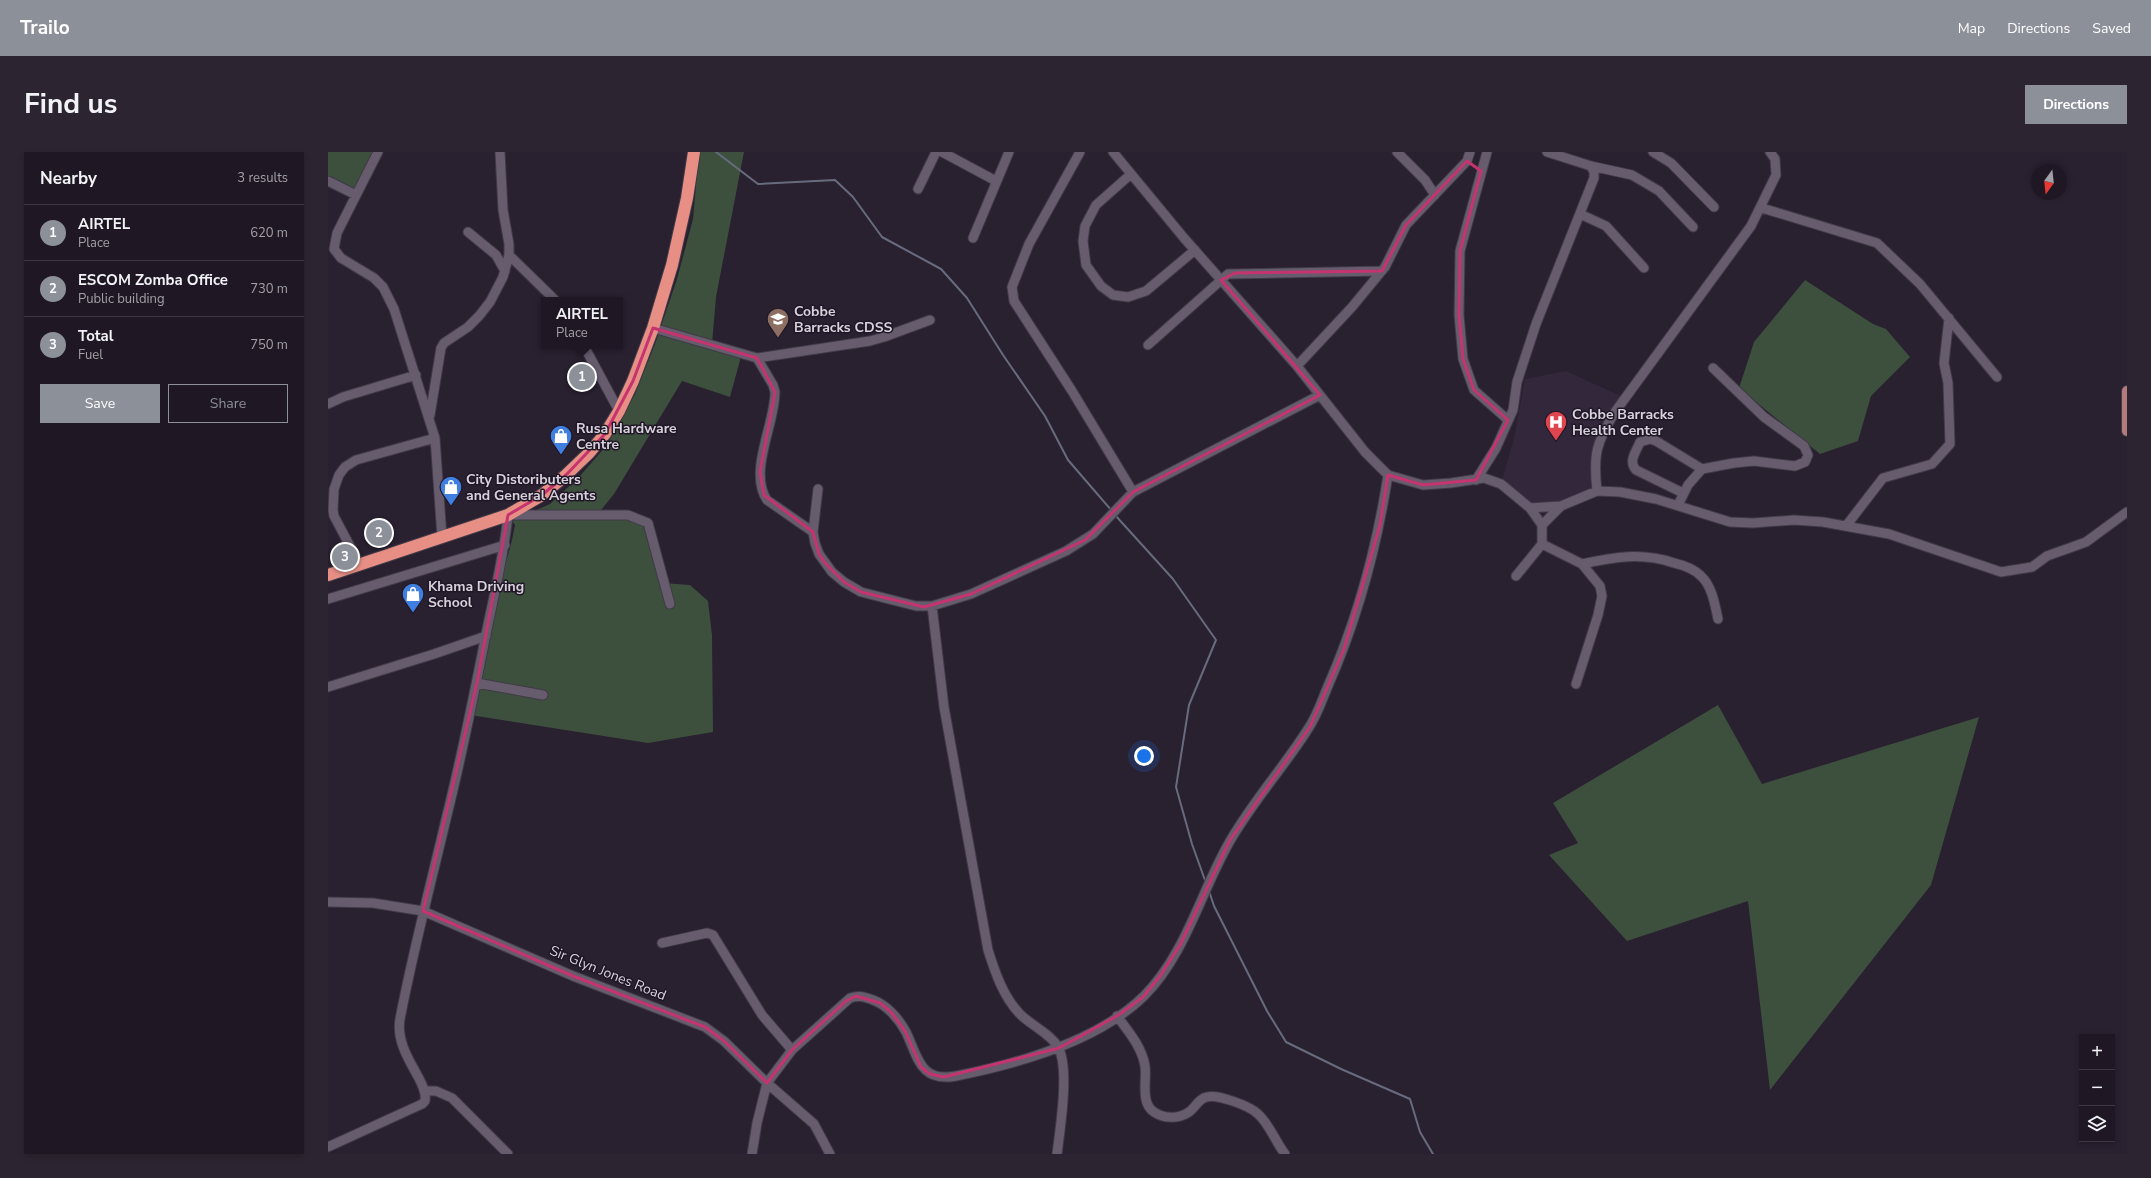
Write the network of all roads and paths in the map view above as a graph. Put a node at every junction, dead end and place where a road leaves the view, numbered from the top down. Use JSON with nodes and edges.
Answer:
{"nodes":[{"id":1,"x":378,"y":152,"type":"edge"},
{"id":2,"x":500,"y":152,"type":"edge"},
{"id":3,"x":694,"y":152,"type":"edge"},
{"id":4,"x":936,"y":152,"type":"edge"},
{"id":5,"x":942,"y":152,"type":"edge"},
{"id":6,"x":1009,"y":152,"type":"edge"},
{"id":7,"x":1080,"y":152,"type":"edge"},
{"id":8,"x":1112,"y":152,"type":"edge"},
{"id":9,"x":1397,"y":152,"type":"edge"},
{"id":10,"x":1487,"y":152,"type":"edge"},
{"id":11,"x":1547,"y":152,"type":"edge"},
{"id":12,"x":1653,"y":152,"type":"edge"},
{"id":13,"x":1770,"y":152,"type":"edge"},
{"id":14,"x":1468,"y":155,"type":"edge"},
{"id":15,"x":1591,"y":166,"type":"junction"},
{"id":16,"x":1481,"y":171,"type":"junction"},
{"id":17,"x":1131,"y":174,"type":"junction"},
{"id":18,"x":328,"y":181,"type":"edge"},
{"id":19,"x":996,"y":181,"type":"junction"},
{"id":20,"x":918,"y":189,"type":"dead end"},
{"id":21,"x":356,"y":195,"type":"junction"},
{"id":22,"x":1435,"y":195,"type":"junction"},
{"id":23,"x":1714,"y":207,"type":"dead end"},
{"id":24,"x":1762,"y":208,"type":"junction"},
{"id":25,"x":1580,"y":214,"type":"junction"},
{"id":26,"x":1693,"y":227,"type":"dead end"},
{"id":27,"x":468,"y":232,"type":"dead end"},
{"id":28,"x":973,"y":238,"type":"dead end"},
{"id":29,"x":1195,"y":250,"type":"junction"},
{"id":30,"x":332,"y":255,"type":"edge"},
{"id":31,"x":508,"y":256,"type":"junction"},
{"id":32,"x":498,"y":258,"type":"junction"},
{"id":33,"x":1644,"y":268,"type":"dead end"},
{"id":34,"x":504,"y":271,"type":"junction"},
{"id":35,"x":1382,"y":271,"type":"junction"},
{"id":36,"x":1221,"y":280,"type":"junction"},
{"id":37,"x":553,"y":297,"type":"edge"},
{"id":38,"x":1949,"y":318,"type":"junction"},
{"id":39,"x":930,"y":320,"type":"dead end"},
{"id":40,"x":653,"y":328,"type":"junction"},
{"id":41,"x":1148,"y":344,"type":"dead end"},
{"id":42,"x":586,"y":349,"type":"edge"},
{"id":43,"x":757,"y":358,"type":"junction"},
{"id":44,"x":1297,"y":366,"type":"junction"},
{"id":45,"x":1713,"y":368,"type":"dead end"},
{"id":46,"x":416,"y":376,"type":"junction"},
{"id":47,"x":1996,"y":377,"type":"dead end"},
{"id":48,"x":2127,"y":391,"type":"edge"},
{"id":49,"x":1320,"y":395,"type":"junction"},
{"id":50,"x":328,"y":404,"type":"edge"},
{"id":51,"x":619,"y":411,"type":"junction"},
{"id":52,"x":430,"y":418,"type":"junction"},
{"id":53,"x":1508,"y":420,"type":"junction"},
{"id":54,"x":2127,"y":431,"type":"edge"},
{"id":55,"x":435,"y":438,"type":"junction"},
{"id":56,"x":1702,"y":469,"type":"junction"},
{"id":57,"x":1388,"y":474,"type":"junction"},
{"id":58,"x":1476,"y":480,"type":"junction"},
{"id":59,"x":818,"y":489,"type":"dead end"},
{"id":60,"x":1597,"y":491,"type":"junction"},
{"id":61,"x":1133,"y":492,"type":"junction"},
{"id":62,"x":1684,"y":493,"type":"junction"},
{"id":63,"x":1678,"y":505,"type":"junction"},
{"id":64,"x":1561,"y":506,"type":"junction"},
{"id":65,"x":1530,"y":508,"type":"junction"},
{"id":66,"x":2127,"y":512,"type":"edge"},
{"id":67,"x":508,"y":515,"type":"junction"},
{"id":68,"x":1542,"y":525,"type":"junction"},
{"id":69,"x":1846,"y":526,"type":"junction"},
{"id":70,"x":813,"y":532,"type":"junction"},
{"id":71,"x":442,"y":537,"type":"junction"},
{"id":72,"x":1542,"y":544,"type":"junction"},
{"id":73,"x":504,"y":545,"type":"junction"},
{"id":74,"x":1582,"y":564,"type":"junction"},
{"id":75,"x":360,"y":565,"type":"junction"},
{"id":76,"x":328,"y":575,"type":"edge"},
{"id":77,"x":1516,"y":576,"type":"dead end"},
{"id":78,"x":328,"y":599,"type":"edge"},
{"id":79,"x":670,"y":604,"type":"dead end"},
{"id":80,"x":932,"y":606,"type":"junction"},
{"id":81,"x":1718,"y":619,"type":"dead end"},
{"id":82,"x":486,"y":636,"type":"junction"},
{"id":83,"x":477,"y":683,"type":"junction"},
{"id":84,"x":1576,"y":684,"type":"dead end"},
{"id":85,"x":328,"y":687,"type":"edge"},
{"id":86,"x":543,"y":695,"type":"dead end"},
{"id":87,"x":328,"y":902,"type":"edge"},
{"id":88,"x":423,"y":911,"type":"junction"},
{"id":89,"x":662,"y":943,"type":"dead end"},
{"id":90,"x":1117,"y":1016,"type":"junction"},
{"id":91,"x":1059,"y":1048,"type":"junction"},
{"id":92,"x":792,"y":1050,"type":"junction"},
{"id":93,"x":767,"y":1083,"type":"junction"},
{"id":94,"x":424,"y":1091,"type":"junction"},
{"id":95,"x":328,"y":1147,"type":"edge"},
{"id":96,"x":508,"y":1154,"type":"edge"},
{"id":97,"x":752,"y":1154,"type":"edge"},
{"id":98,"x":830,"y":1154,"type":"edge"},
{"id":99,"x":1057,"y":1154,"type":"edge"},
{"id":100,"x":1285,"y":1154,"type":"edge"}],
"edges":[{"from":1,"to":21,"type":"street"},
{"from":2,"to":31,"type":"street"},
{"from":3,"to":40,"type":"highway"},
{"from":4,"to":20,"type":"street"},
{"from":5,"to":19,"type":"street"},
{"from":6,"to":19,"type":"street"},
{"from":7,"to":61,"type":"street"},
{"from":8,"to":17,"type":"street"},
{"from":9,"to":22,"type":"street"},
{"from":10,"to":16,"type":"street"},
{"from":11,"to":15,"type":"street"},
{"from":12,"to":23,"type":"street"},
{"from":13,"to":24,"type":"street"},
{"from":14,"to":16,"type":"street"},
{"from":14,"to":22,"type":"street"},
{"from":15,"to":25,"type":"street"},
{"from":15,"to":26,"type":"street"},
{"from":16,"to":53,"type":"street"},
{"from":17,"to":29,"type":"street"},
{"from":17,"to":29,"type":"street"},
{"from":18,"to":21,"type":"street"},
{"from":19,"to":28,"type":"street"},
{"from":21,"to":30,"type":"street"},
{"from":22,"to":35,"type":"street"},
{"from":24,"to":38,"type":"street"},
{"from":24,"to":60,"type":"street"},
{"from":25,"to":33,"type":"street"},
{"from":25,"to":53,"type":"street"},
{"from":27,"to":32,"type":"street"},
{"from":29,"to":36,"type":"street"},
{"from":30,"to":46,"type":"street"},
{"from":31,"to":32,"type":"street"},
{"from":31,"to":34,"type":"street"},
{"from":31,"to":37,"type":"street"},
{"from":32,"to":34,"type":"street"},
{"from":34,"to":52,"type":"street"},
{"from":35,"to":36,"type":"street"},
{"from":35,"to":44,"type":"street"},
{"from":36,"to":41,"type":"street"},
{"from":36,"to":44,"type":"street"},
{"from":38,"to":47,"type":"street"},
{"from":38,"to":69,"type":"street"},
{"from":39,"to":43,"type":"street"},
{"from":40,"to":43,"type":"street"},
{"from":40,"to":51,"type":"highway"},
{"from":42,"to":51,"type":"street"},
{"from":43,"to":70,"type":"street"},
{"from":44,"to":49,"type":"street"},
{"from":45,"to":56,"type":"street"},
{"from":46,"to":50,"type":"street"},
{"from":46,"to":52,"type":"street"},
{"from":48,"to":54,"type":"main road"},
{"from":49,"to":57,"type":"street"},
{"from":49,"to":61,"type":"street"},
{"from":51,"to":67,"type":"highway"},
{"from":52,"to":55,"type":"street"},
{"from":53,"to":58,"type":"street"},
{"from":55,"to":71,"type":"street"},
{"from":55,"to":75,"type":"street"},
{"from":56,"to":62,"type":"street"},
{"from":56,"to":62,"type":"street"},
{"from":57,"to":58,"type":"street"},
{"from":57,"to":90,"type":"street"},
{"from":58,"to":65,"type":"street"},
{"from":59,"to":70,"type":"street"},
{"from":60,"to":63,"type":"street"},
{"from":60,"to":64,"type":"street"},
{"from":61,"to":80,"type":"street"},
{"from":62,"to":63,"type":"street"},
{"from":63,"to":69,"type":"street"},
{"from":64,"to":65,"type":"street"},
{"from":64,"to":68,"type":"street"},
{"from":65,"to":68,"type":"street"},
{"from":66,"to":69,"type":"street"},
{"from":67,"to":71,"type":"highway"},
{"from":67,"to":73,"type":"street"},
{"from":67,"to":79,"type":"street"},
{"from":68,"to":72,"type":"street"},
{"from":70,"to":80,"type":"street"},
{"from":71,"to":75,"type":"highway"},
{"from":72,"to":74,"type":"street"},
{"from":72,"to":77,"type":"street"},
{"from":73,"to":78,"type":"street"},
{"from":73,"to":82,"type":"street"},
{"from":74,"to":81,"type":"street"},
{"from":74,"to":84,"type":"street"},
{"from":75,"to":76,"type":"highway"},
{"from":80,"to":91,"type":"street"},
{"from":82,"to":83,"type":"street"},
{"from":82,"to":85,"type":"street"},
{"from":83,"to":86,"type":"street"},
{"from":83,"to":88,"type":"street"},
{"from":87,"to":88,"type":"street","name":"Sir Glyn Jones Road"},
{"from":88,"to":93,"type":"street","name":"Sir Glyn Jones Road"},
{"from":88,"to":94,"type":"street"},
{"from":89,"to":92,"type":"street"},
{"from":90,"to":91,"type":"street"},
{"from":90,"to":100,"type":"street"},
{"from":91,"to":92,"type":"street"},
{"from":91,"to":99,"type":"street"},
{"from":92,"to":93,"type":"street"},
{"from":93,"to":97,"type":"street"},
{"from":93,"to":98,"type":"street","name":"Sir Glyn Jones Road"},
{"from":94,"to":95,"type":"street"},
{"from":94,"to":96,"type":"street"}]}
